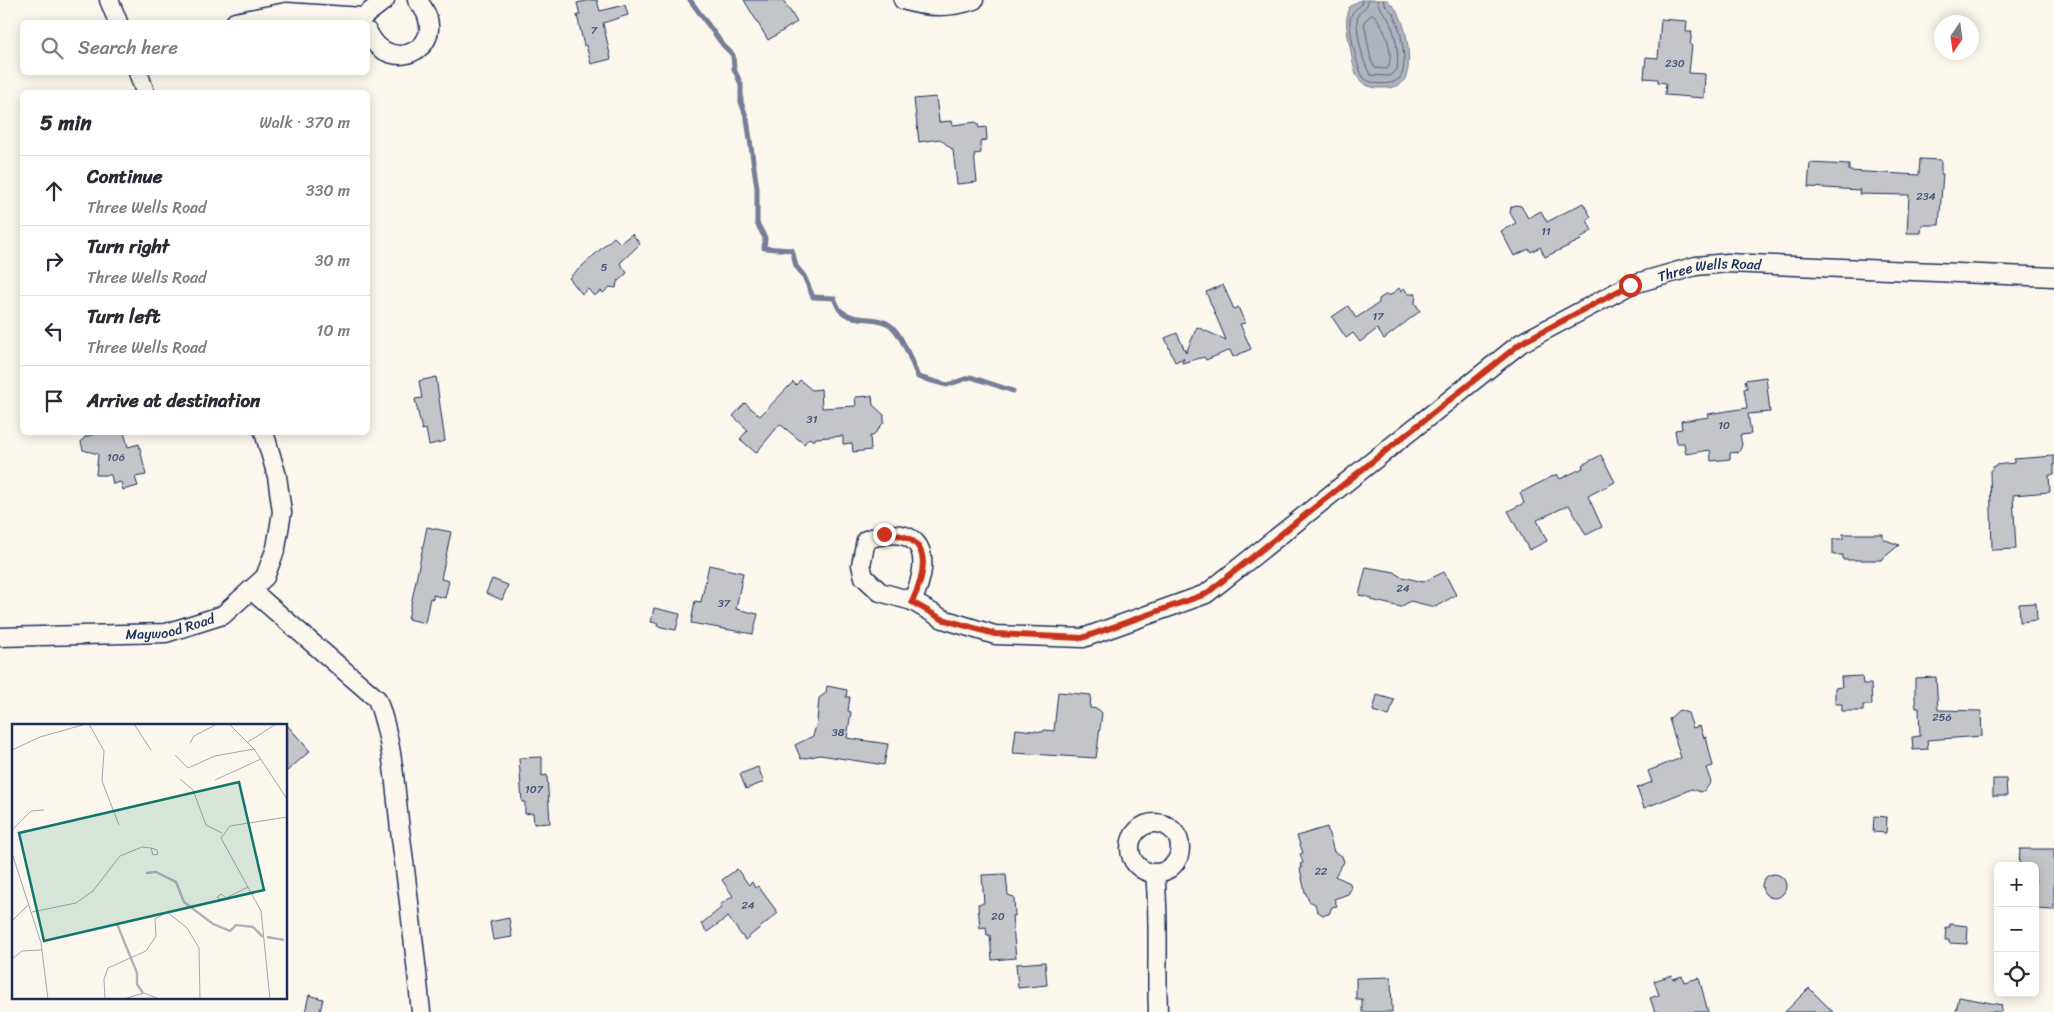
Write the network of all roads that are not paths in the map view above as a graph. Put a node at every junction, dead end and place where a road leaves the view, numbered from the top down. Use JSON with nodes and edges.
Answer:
{"nodes":[{"id":1,"x":110,"y":0,"type":"edge"},
{"id":2,"x":385,"y":0,"type":"edge"},
{"id":3,"x":417,"y":0,"type":"edge"},
{"id":4,"x":903,"y":0,"type":"edge"},
{"id":5,"x":974,"y":0,"type":"edge"},
{"id":6,"x":117,"y":20,"type":"edge"},
{"id":7,"x":245,"y":20,"type":"edge"},
{"id":8,"x":339,"y":20,"type":"edge"},
{"id":9,"x":368,"y":20,"type":"edge"},
{"id":10,"x":370,"y":35,"type":"edge"},
{"id":11,"x":139,"y":75,"type":"edge"},
{"id":12,"x":144,"y":90,"type":"edge"},
{"id":13,"x":2054,"y":277,"type":"edge"},
{"id":14,"x":265,"y":435,"type":"edge"},
{"id":15,"x":251,"y":590,"type":"junction"},
{"id":16,"x":912,"y":602,"type":"dead end"},
{"id":17,"x":0,"y":638,"type":"edge"},
{"id":18,"x":1155,"y":874,"type":"dead end"},
{"id":19,"x":421,"y":1012,"type":"edge"},
{"id":20,"x":1158,"y":1012,"type":"edge"}],
"edges":[{"from":1,"to":6,"type":"street"},
{"from":2,"to":9,"type":"street"},
{"from":3,"to":10,"type":"street"},
{"from":4,"to":5,"type":"street"},
{"from":7,"to":8,"type":"street"},
{"from":11,"to":12,"type":"street"},
{"from":13,"to":16,"type":"street","name":"Three Wells Road"},
{"from":14,"to":15,"type":"street","name":"Maywood Road"},
{"from":15,"to":17,"type":"street","name":"Maywood Road"},
{"from":15,"to":19,"type":"street"},
{"from":18,"to":20,"type":"street"}]}
